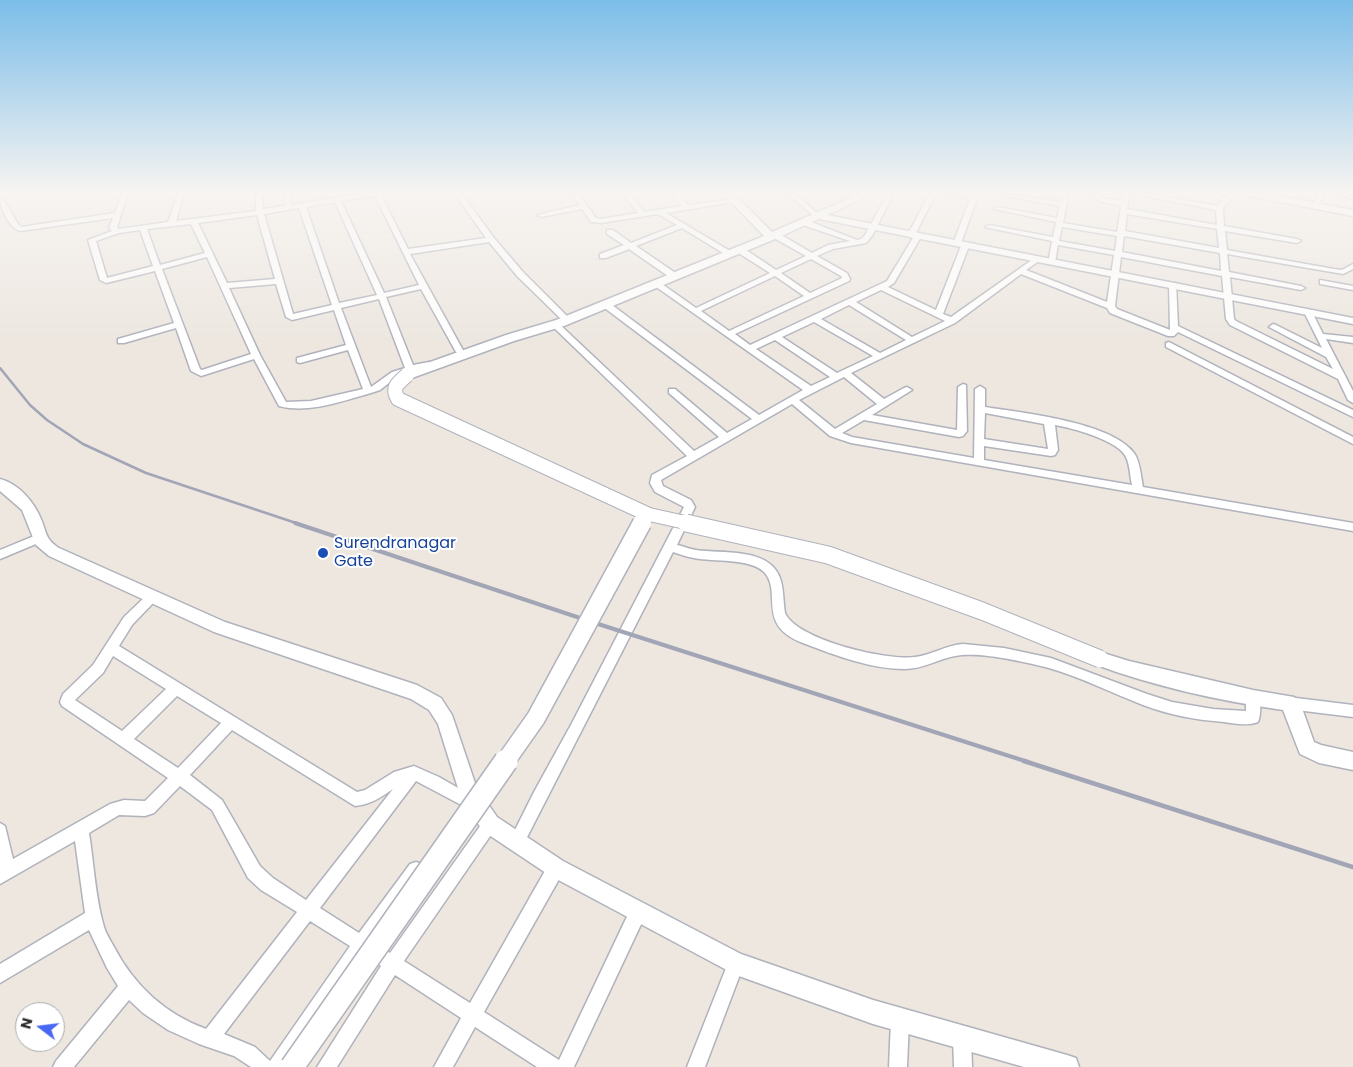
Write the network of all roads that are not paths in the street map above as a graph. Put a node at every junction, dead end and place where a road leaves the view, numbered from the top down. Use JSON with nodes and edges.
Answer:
{"nodes":[{"id":1,"x":93,"y":243,"type":"edge"},
{"id":2,"x":148,"y":243,"type":"edge"},
{"id":3,"x":204,"y":243,"type":"edge"},
{"id":4,"x":268,"y":243,"type":"edge"},
{"id":5,"x":315,"y":243,"type":"edge"},
{"id":6,"x":357,"y":243,"type":"edge"},
{"id":7,"x":401,"y":243,"type":"edge"},
{"id":8,"x":471,"y":243,"type":"edge"},
{"id":9,"x":493,"y":243,"type":"edge"},
{"id":10,"x":625,"y":243,"type":"edge"},
{"id":11,"x":637,"y":243,"type":"edge"},
{"id":12,"x":712,"y":243,"type":"edge"},
{"id":13,"x":749,"y":243,"type":"edge"},
{"id":14,"x":755,"y":243,"type":"edge"},
{"id":15,"x":786,"y":243,"type":"edge"},
{"id":16,"x":849,"y":243,"type":"edge"},
{"id":17,"x":911,"y":243,"type":"edge"},
{"id":18,"x":949,"y":243,"type":"edge"},
{"id":19,"x":1056,"y":243,"type":"edge"},
{"id":20,"x":1065,"y":243,"type":"edge"},
{"id":21,"x":1120,"y":243,"type":"edge"},
{"id":22,"x":1177,"y":243,"type":"edge"},
{"id":23,"x":1222,"y":243,"type":"edge"},
{"id":24,"x":961,"y":245,"type":"junction"},
{"id":25,"x":629,"y":246,"type":"junction"},
{"id":26,"x":740,"y":250,"type":"junction"},
{"id":27,"x":1223,"y":250,"type":"junction"},
{"id":28,"x":726,"y":251,"type":"junction"},
{"id":29,"x":406,"y":252,"type":"junction"},
{"id":30,"x":210,"y":254,"type":"junction"},
{"id":31,"x":1118,"y":254,"type":"junction"},
{"id":32,"x":603,"y":256,"type":"dead end"},
{"id":33,"x":811,"y":256,"type":"junction"},
{"id":34,"x":1036,"y":259,"type":"junction"},
{"id":35,"x":1051,"y":262,"type":"junction"},
{"id":36,"x":1353,"y":266,"type":"edge"},
{"id":37,"x":157,"y":268,"type":"junction"},
{"id":38,"x":1020,"y":271,"type":"junction"},
{"id":39,"x":671,"y":274,"type":"junction"},
{"id":40,"x":776,"y":274,"type":"junction"},
{"id":41,"x":1116,"y":274,"type":"junction"},
{"id":42,"x":1226,"y":274,"type":"junction"},
{"id":43,"x":279,"y":281,"type":"junction"},
{"id":44,"x":1323,"y":282,"type":"dead end"},
{"id":45,"x":656,"y":284,"type":"junction"},
{"id":46,"x":1173,"y":285,"type":"junction"},
{"id":47,"x":224,"y":286,"type":"junction"},
{"id":48,"x":424,"y":286,"type":"junction"},
{"id":49,"x":882,"y":287,"type":"junction"},
{"id":50,"x":1301,"y":288,"type":"dead end"},
{"id":51,"x":1353,"y":288,"type":"edge"},
{"id":52,"x":381,"y":296,"type":"junction"},
{"id":53,"x":810,"y":296,"type":"junction"},
{"id":54,"x":1229,"y":296,"type":"junction"},
{"id":55,"x":850,"y":302,"type":"junction"},
{"id":56,"x":605,"y":304,"type":"junction"},
{"id":57,"x":336,"y":306,"type":"junction"},
{"id":58,"x":1111,"y":306,"type":"junction"},
{"id":59,"x":695,"y":311,"type":"junction"},
{"id":60,"x":1308,"y":312,"type":"junction"},
{"id":61,"x":939,"y":314,"type":"junction"},
{"id":62,"x":815,"y":319,"type":"junction"},
{"id":63,"x":952,"y":321,"type":"junction"},
{"id":64,"x":1353,"y":321,"type":"edge"},
{"id":65,"x":554,"y":322,"type":"junction"},
{"id":66,"x":178,"y":325,"type":"junction"},
{"id":67,"x":1174,"y":327,"type":"junction"},
{"id":68,"x":1273,"y":327,"type":"dead end"},
{"id":69,"x":729,"y":334,"type":"junction"},
{"id":70,"x":1320,"y":336,"type":"junction"},
{"id":71,"x":776,"y":337,"type":"junction"},
{"id":72,"x":1353,"y":340,"type":"edge"},
{"id":73,"x":122,"y":341,"type":"dead end"},
{"id":74,"x":913,"y":341,"type":"junction"},
{"id":75,"x":1169,"y":345,"type":"dead end"},
{"id":76,"x":351,"y":346,"type":"junction"},
{"id":77,"x":750,"y":349,"type":"junction"},
{"id":78,"x":460,"y":352,"type":"junction"},
{"id":79,"x":256,"y":355,"type":"junction"},
{"id":80,"x":1330,"y":355,"type":"junction"},
{"id":81,"x":879,"y":356,"type":"junction"},
{"id":82,"x":300,"y":360,"type":"dead end"},
{"id":83,"x":408,"y":372,"type":"junction"},
{"id":84,"x":841,"y":375,"type":"junction"},
{"id":85,"x":1341,"y":377,"type":"junction"},
{"id":86,"x":963,"y":387,"type":"dead end"},
{"id":87,"x":980,"y":389,"type":"dead end"},
{"id":88,"x":810,"y":390,"type":"junction"},
{"id":89,"x":907,"y":390,"type":"dead end"},
{"id":90,"x":368,"y":391,"type":"junction"},
{"id":91,"x":672,"y":391,"type":"dead end"},
{"id":92,"x":1353,"y":399,"type":"edge"},
{"id":93,"x":793,"y":400,"type":"junction"},
{"id":94,"x":884,"y":404,"type":"junction"},
{"id":95,"x":979,"y":410,"type":"junction"},
{"id":96,"x":1353,"y":414,"type":"edge"},
{"id":97,"x":863,"y":417,"type":"junction"},
{"id":98,"x":759,"y":420,"type":"junction"},
{"id":99,"x":1049,"y":420,"type":"junction"},
{"id":100,"x":834,"y":434,"type":"junction"},
{"id":101,"x":726,"y":438,"type":"junction"},
{"id":102,"x":1353,"y":441,"type":"edge"},
{"id":103,"x":979,"y":442,"type":"junction"},
{"id":104,"x":693,"y":456,"type":"junction"},
{"id":105,"x":979,"y":463,"type":"junction"},
{"id":106,"x":0,"y":484,"type":"edge"},
{"id":107,"x":1138,"y":489,"type":"junction"},
{"id":108,"x":647,"y":514,"type":"junction"},
{"id":109,"x":1353,"y":527,"type":"edge"},
{"id":110,"x":38,"y":538,"type":"junction"},
{"id":111,"x":669,"y":547,"type":"junction"},
{"id":112,"x":0,"y":555,"type":"edge"},
{"id":113,"x":153,"y":596,"type":"junction"},
{"id":114,"x":112,"y":648,"type":"junction"},
{"id":115,"x":177,"y":687,"type":"junction"},
{"id":116,"x":1253,"y":698,"type":"junction"},
{"id":117,"x":1288,"y":703,"type":"junction"},
{"id":118,"x":1353,"y":712,"type":"edge"},
{"id":119,"x":232,"y":721,"type":"junction"},
{"id":120,"x":123,"y":740,"type":"junction"},
{"id":121,"x":1353,"y":761,"type":"edge"},
{"id":122,"x":414,"y":773,"type":"junction"},
{"id":123,"x":180,"y":777,"type":"junction"},
{"id":124,"x":469,"y":798,"type":"junction"},
{"id":125,"x":490,"y":824,"type":"junction"},
{"id":126,"x":81,"y":829,"type":"junction"},
{"id":127,"x":0,"y":830,"type":"edge"},
{"id":128,"x":517,"y":842,"type":"junction"},
{"id":129,"x":556,"y":868,"type":"junction"},
{"id":130,"x":4,"y":874,"type":"edge"},
{"id":131,"x":309,"y":910,"type":"junction"},
{"id":132,"x":638,"y":912,"type":"junction"},
{"id":133,"x":94,"y":917,"type":"junction"},
{"id":134,"x":362,"y":943,"type":"junction"},
{"id":135,"x":392,"y":964,"type":"junction"},
{"id":136,"x":736,"y":964,"type":"junction"},
{"id":137,"x":0,"y":974,"type":"edge"},
{"id":138,"x":128,"y":988,"type":"junction"},
{"id":139,"x":473,"y":1015,"type":"junction"},
{"id":140,"x":900,"y":1020,"type":"junction"},
{"id":141,"x":962,"y":1037,"type":"junction"},
{"id":142,"x":210,"y":1039,"type":"junction"},
{"id":143,"x":62,"y":1067,"type":"edge"},
{"id":144,"x":264,"y":1067,"type":"edge"},
{"id":145,"x":277,"y":1067,"type":"edge"},
{"id":146,"x":292,"y":1067,"type":"edge"},
{"id":147,"x":326,"y":1067,"type":"edge"},
{"id":148,"x":443,"y":1067,"type":"edge"},
{"id":149,"x":554,"y":1067,"type":"edge"},
{"id":150,"x":565,"y":1067,"type":"edge"},
{"id":151,"x":696,"y":1067,"type":"edge"},
{"id":152,"x":898,"y":1067,"type":"edge"},
{"id":153,"x":963,"y":1067,"type":"edge"},
{"id":154,"x":1067,"y":1067,"type":"edge"}],
"edges":[{"from":1,"to":37,"type":"street"},
{"from":2,"to":37,"type":"street"},
{"from":3,"to":30,"type":"street"},
{"from":4,"to":43,"type":"street"},
{"from":5,"to":57,"type":"street"},
{"from":6,"to":52,"type":"street"},
{"from":7,"to":29,"type":"street"},
{"from":8,"to":29,"type":"street"},
{"from":9,"to":65,"type":"street"},
{"from":10,"to":25,"type":"street"},
{"from":11,"to":25,"type":"street"},
{"from":12,"to":28,"type":"street"},
{"from":13,"to":28,"type":"main road"},
{"from":14,"to":26,"type":"main road"},
{"from":15,"to":33,"type":"street"},
{"from":16,"to":33,"type":"street"},
{"from":17,"to":49,"type":"street"},
{"from":18,"to":24,"type":"street"},
{"from":19,"to":35,"type":"street"},
{"from":20,"to":31,"type":"street"},
{"from":21,"to":31,"type":"street"},
{"from":22,"to":27,"type":"street"},
{"from":23,"to":27,"type":"street"},
{"from":24,"to":34,"type":"street"},
{"from":24,"to":61,"type":"street"},
{"from":25,"to":32,"type":"street"},
{"from":25,"to":39,"type":"street"},
{"from":26,"to":40,"type":"street"},
{"from":26,"to":45,"type":"main road"},
{"from":27,"to":36,"type":"street"},
{"from":27,"to":42,"type":"street"},
{"from":28,"to":39,"type":"main road"},
{"from":29,"to":48,"type":"street"},
{"from":30,"to":37,"type":"street"},
{"from":30,"to":47,"type":"street"},
{"from":31,"to":41,"type":"street"},
{"from":31,"to":42,"type":"street"},
{"from":33,"to":40,"type":"street"},
{"from":33,"to":53,"type":"street"},
{"from":34,"to":35,"type":"street"},
{"from":34,"to":38,"type":"street"},
{"from":35,"to":41,"type":"street"},
{"from":37,"to":66,"type":"street"},
{"from":38,"to":58,"type":"street"},
{"from":38,"to":63,"type":"street"},
{"from":39,"to":65,"type":"main road"},
{"from":40,"to":53,"type":"street"},
{"from":40,"to":59,"type":"street"},
{"from":41,"to":46,"type":"street"},
{"from":41,"to":58,"type":"street"},
{"from":42,"to":50,"type":"street"},
{"from":42,"to":54,"type":"street"},
{"from":43,"to":47,"type":"street"},
{"from":43,"to":57,"type":"street"},
{"from":44,"to":51,"type":"street"},
{"from":45,"to":56,"type":"main road"},
{"from":45,"to":59,"type":"street"},
{"from":46,"to":54,"type":"street"},
{"from":46,"to":67,"type":"street"},
{"from":47,"to":79,"type":"street"},
{"from":48,"to":52,"type":"street"},
{"from":48,"to":78,"type":"street"},
{"from":49,"to":55,"type":"street"},
{"from":49,"to":61,"type":"street"},
{"from":52,"to":57,"type":"street"},
{"from":52,"to":83,"type":"street"},
{"from":53,"to":69,"type":"street"},
{"from":54,"to":60,"type":"street"},
{"from":54,"to":85,"type":"street"},
{"from":55,"to":62,"type":"street"},
{"from":55,"to":74,"type":"street"},
{"from":56,"to":65,"type":"main road"},
{"from":56,"to":98,"type":"street"},
{"from":57,"to":76,"type":"street"},
{"from":58,"to":67,"type":"street"},
{"from":59,"to":69,"type":"street"},
{"from":60,"to":64,"type":"street"},
{"from":60,"to":70,"type":"street"},
{"from":61,"to":63,"type":"street"},
{"from":62,"to":71,"type":"street"},
{"from":62,"to":81,"type":"street"},
{"from":63,"to":74,"type":"street"},
{"from":65,"to":78,"type":"street"},
{"from":65,"to":83,"type":"main road"},
{"from":65,"to":104,"type":"street"},
{"from":66,"to":73,"type":"street"},
{"from":66,"to":79,"type":"street"},
{"from":67,"to":96,"type":"street"},
{"from":68,"to":80,"type":"street"},
{"from":69,"to":77,"type":"street"},
{"from":70,"to":72,"type":"street"},
{"from":70,"to":80,"type":"street"},
{"from":71,"to":77,"type":"street"},
{"from":71,"to":84,"type":"street"},
{"from":74,"to":81,"type":"street"},
{"from":75,"to":102,"type":"street"},
{"from":76,"to":82,"type":"street"},
{"from":76,"to":90,"type":"street"},
{"from":77,"to":88,"type":"street"},
{"from":78,"to":83,"type":"street"},
{"from":79,"to":90,"type":"street"},
{"from":80,"to":85,"type":"street"},
{"from":81,"to":84,"type":"street"},
{"from":83,"to":90,"type":"street"},
{"from":83,"to":108,"type":"main road","bridge":true},
{"from":84,"to":88,"type":"street"},
{"from":84,"to":94,"type":"street"},
{"from":85,"to":92,"type":"street"},
{"from":86,"to":97,"type":"street"},
{"from":87,"to":95,"type":"street"},
{"from":88,"to":93,"type":"street"},
{"from":89,"to":94,"type":"street"},
{"from":91,"to":101,"type":"street"},
{"from":93,"to":98,"type":"street"},
{"from":93,"to":100,"type":"street"},
{"from":94,"to":97,"type":"street"},
{"from":95,"to":99,"type":"street"},
{"from":95,"to":103,"type":"street"},
{"from":97,"to":100,"type":"street"},
{"from":98,"to":101,"type":"street"},
{"from":99,"to":103,"type":"street"},
{"from":99,"to":107,"type":"street"},
{"from":100,"to":105,"type":"street"},
{"from":101,"to":104,"type":"street"},
{"from":103,"to":105,"type":"street"},
{"from":104,"to":111,"type":"street"},
{"from":105,"to":107,"type":"street"},
{"from":106,"to":110,"type":"street"},
{"from":107,"to":109,"type":"street"},
{"from":108,"to":116,"type":"street","bridge":true},
{"from":108,"to":146,"type":"main road","bridge":true},
{"from":110,"to":112,"type":"street"},
{"from":110,"to":113,"type":"street"},
{"from":111,"to":116,"type":"street"},
{"from":111,"to":128,"type":"street"},
{"from":113,"to":114,"type":"street"},
{"from":113,"to":124,"type":"street"},
{"from":114,"to":115,"type":"street"},
{"from":114,"to":120,"type":"street"},
{"from":115,"to":119,"type":"street"},
{"from":115,"to":120,"type":"street"},
{"from":116,"to":117,"type":"street"},
{"from":117,"to":118,"type":"street"},
{"from":117,"to":121,"type":"street"},
{"from":119,"to":122,"type":"street"},
{"from":119,"to":123,"type":"street"},
{"from":120,"to":123,"type":"street"},
{"from":122,"to":124,"type":"street"},
{"from":122,"to":131,"type":"street"},
{"from":123,"to":126,"type":"street"},
{"from":123,"to":131,"type":"street"},
{"from":124,"to":125,"type":"street"},
{"from":124,"to":134,"type":"street"},
{"from":125,"to":128,"type":"street"},
{"from":125,"to":135,"type":"street"},
{"from":126,"to":130,"type":"street"},
{"from":126,"to":133,"type":"street"},
{"from":127,"to":130,"type":"street"},
{"from":128,"to":129,"type":"street"},
{"from":129,"to":132,"type":"street"},
{"from":129,"to":139,"type":"street"},
{"from":131,"to":134,"type":"street"},
{"from":131,"to":142,"type":"street"},
{"from":132,"to":136,"type":"street"},
{"from":132,"to":150,"type":"street"},
{"from":133,"to":137,"type":"street"},
{"from":133,"to":138,"type":"street"},
{"from":134,"to":135,"type":"street"},
{"from":134,"to":145,"type":"street"},
{"from":135,"to":139,"type":"street"},
{"from":135,"to":147,"type":"street"},
{"from":136,"to":140,"type":"street"},
{"from":136,"to":151,"type":"street"},
{"from":138,"to":142,"type":"street"},
{"from":138,"to":143,"type":"street"},
{"from":139,"to":148,"type":"street"},
{"from":139,"to":149,"type":"street"},
{"from":140,"to":141,"type":"street"},
{"from":140,"to":152,"type":"street"},
{"from":141,"to":153,"type":"street"},
{"from":141,"to":154,"type":"street"},
{"from":142,"to":144,"type":"street"}]}
